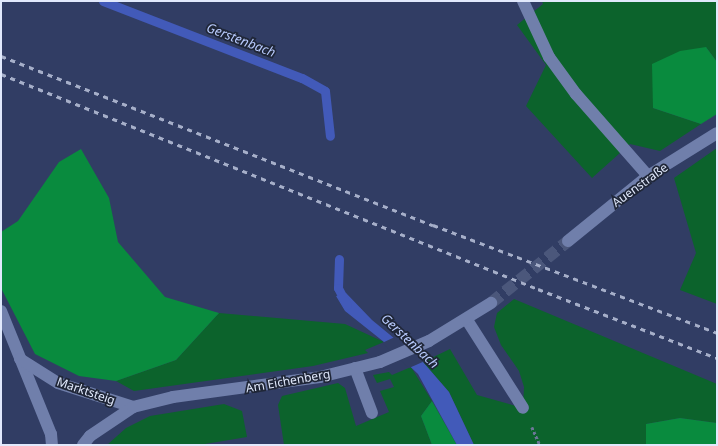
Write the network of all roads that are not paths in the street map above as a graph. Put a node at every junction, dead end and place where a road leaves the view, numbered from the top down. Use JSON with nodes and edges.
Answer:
{"nodes":[{"id":1,"x":523,"y":1,"type":"edge"},
{"id":2,"x":717,"y":134,"type":"edge"},
{"id":3,"x":648,"y":176,"type":"junction"},
{"id":4,"x":568,"y":241,"type":"tunnel mouth"},
{"id":5,"x":491,"y":303,"type":"tunnel mouth"},
{"id":6,"x":1,"y":311,"type":"edge"},
{"id":7,"x":467,"y":320,"type":"junction"},
{"id":8,"x":20,"y":360,"type":"junction"},
{"id":9,"x":355,"y":368,"type":"junction"},
{"id":10,"x":133,"y":407,"type":"junction"},
{"id":11,"x":523,"y":408,"type":"dead end"},
{"id":12,"x":372,"y":413,"type":"dead end"},
{"id":13,"x":52,"y":445,"type":"edge"},
{"id":14,"x":83,"y":445,"type":"edge"}],
"edges":[{"from":1,"to":3,"type":"street"},
{"from":2,"to":3,"type":"street","name":"Auenstraße"},
{"from":3,"to":4,"type":"street","name":"Auenstraße"},
{"from":5,"to":7,"type":"street","name":"Am Eichenberg"},
{"from":6,"to":8,"type":"street"},
{"from":7,"to":9,"type":"street","name":"Am Eichenberg"},
{"from":7,"to":11,"type":"street"},
{"from":8,"to":10,"type":"street","name":"Marktsteig"},
{"from":8,"to":13,"type":"street"},
{"from":9,"to":10,"type":"street","name":"Am Eichenberg"},
{"from":9,"to":12,"type":"street"},
{"from":10,"to":14,"type":"street","name":"Am Eichenberg"}]}
